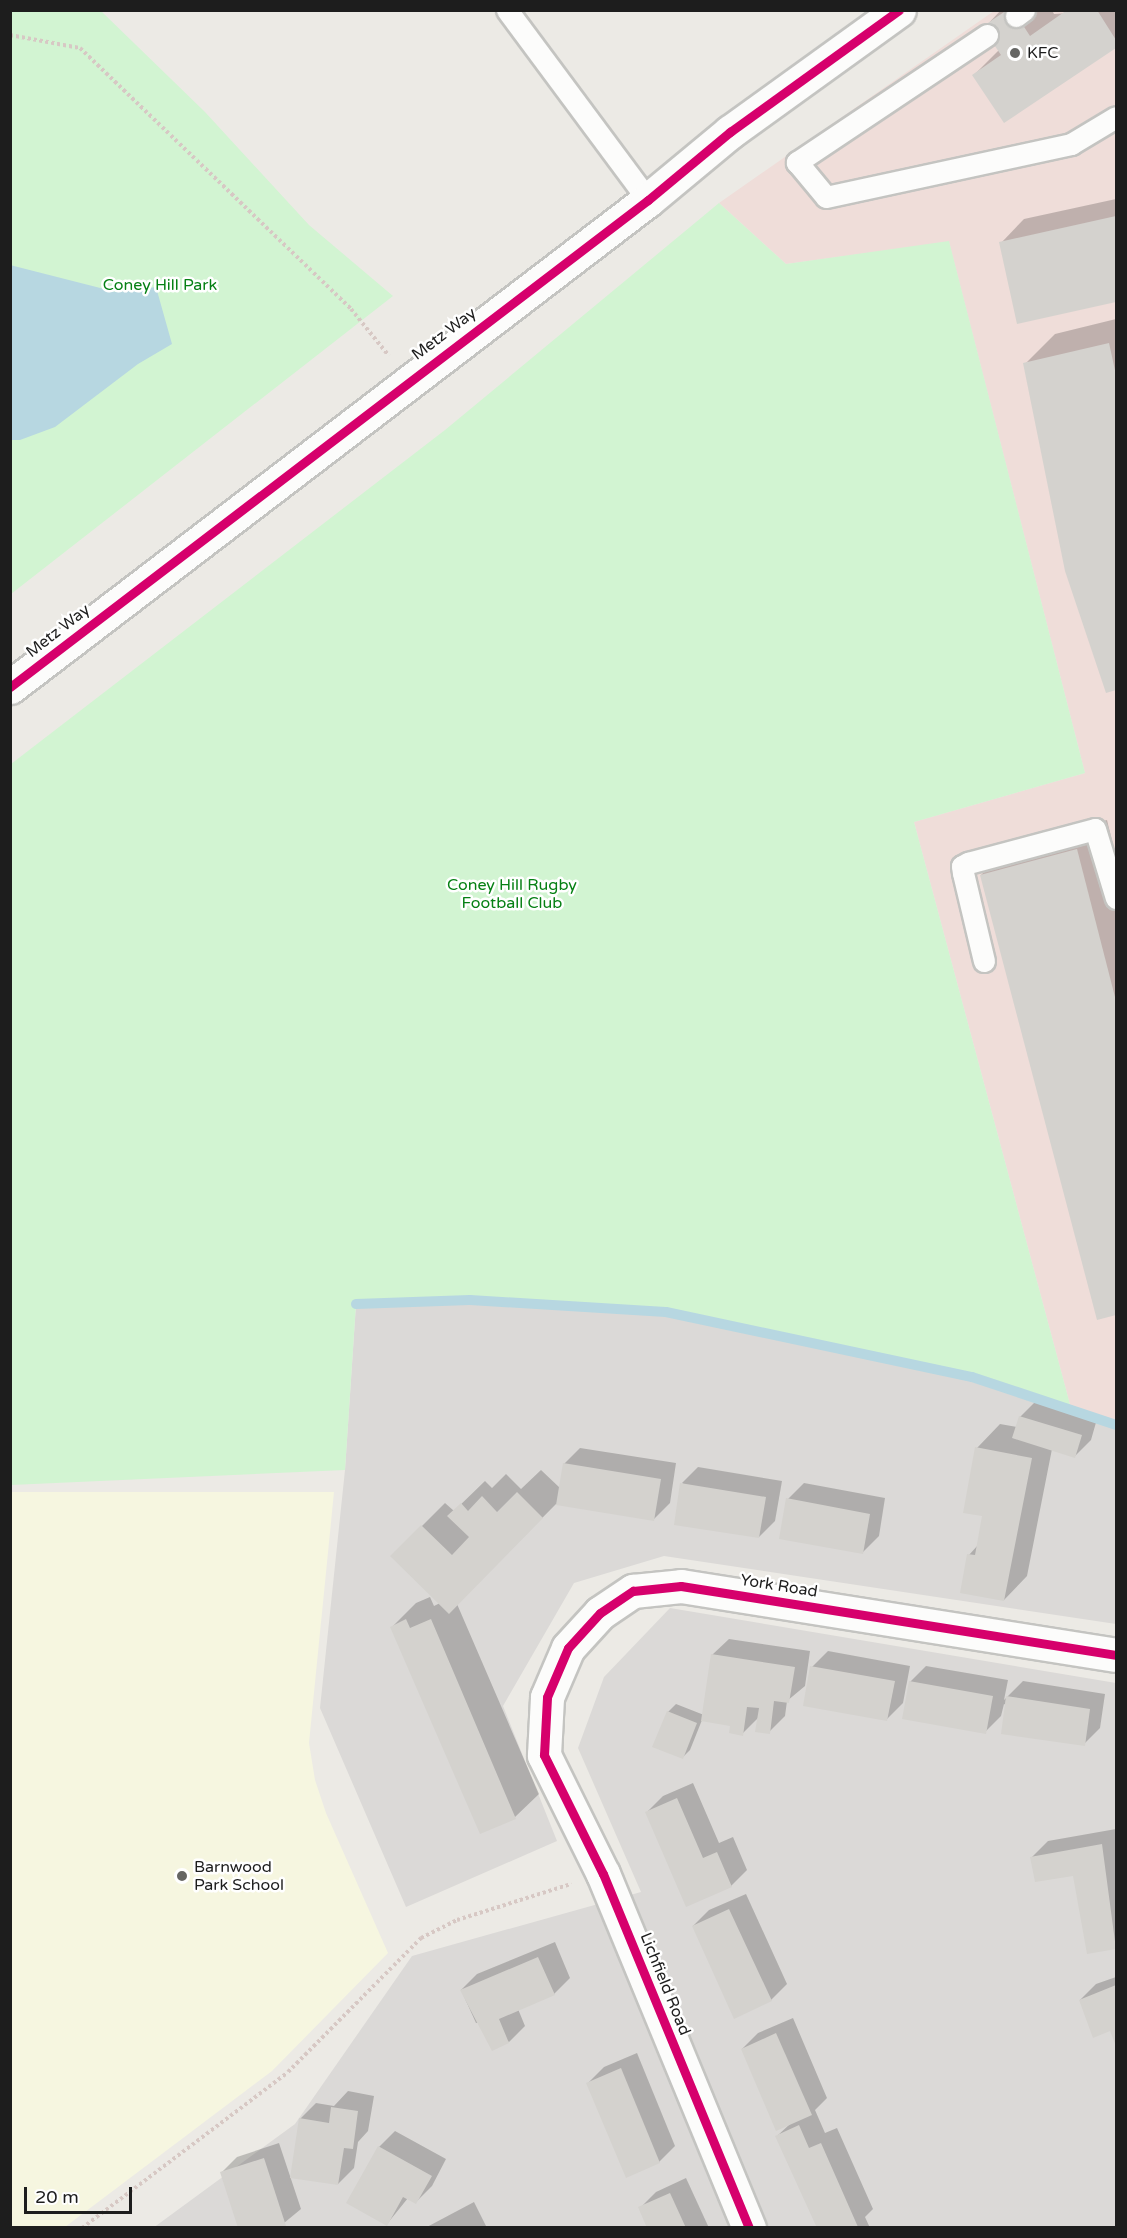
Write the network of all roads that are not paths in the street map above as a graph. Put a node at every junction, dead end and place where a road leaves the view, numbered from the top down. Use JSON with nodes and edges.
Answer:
{"nodes":[{"id":1,"x":507,"y":10,"type":"edge"},
{"id":2,"x":899,"y":10,"type":"edge"},
{"id":3,"x":987,"y":35,"type":"dead end"},
{"id":4,"x":1116,"y":117,"type":"edge"},
{"id":5,"x":648,"y":200,"type":"junction"},
{"id":6,"x":10,"y":687,"type":"edge"},
{"id":7,"x":1112,"y":864,"type":"edge"},
{"id":8,"x":1116,"y":898,"type":"edge"},
{"id":9,"x":984,"y":961,"type":"dead end"},
{"id":10,"x":1116,"y":1655,"type":"edge"},
{"id":11,"x":544,"y":1755,"type":"joint"},
{"id":12,"x":749,"y":2228,"type":"edge"}],
"edges":[{"from":1,"to":5,"type":"lane"},
{"from":2,"to":5,"type":"street","name":"Metz Way"},
{"from":3,"to":4,"type":"lane"},
{"from":5,"to":6,"type":"street","name":"Metz Way"},
{"from":7,"to":8,"type":"lane"},
{"from":7,"to":9,"type":"lane"},
{"from":10,"to":11,"type":"street","name":"York Road"},
{"from":11,"to":12,"type":"street","name":"Lichfield Road"}]}
